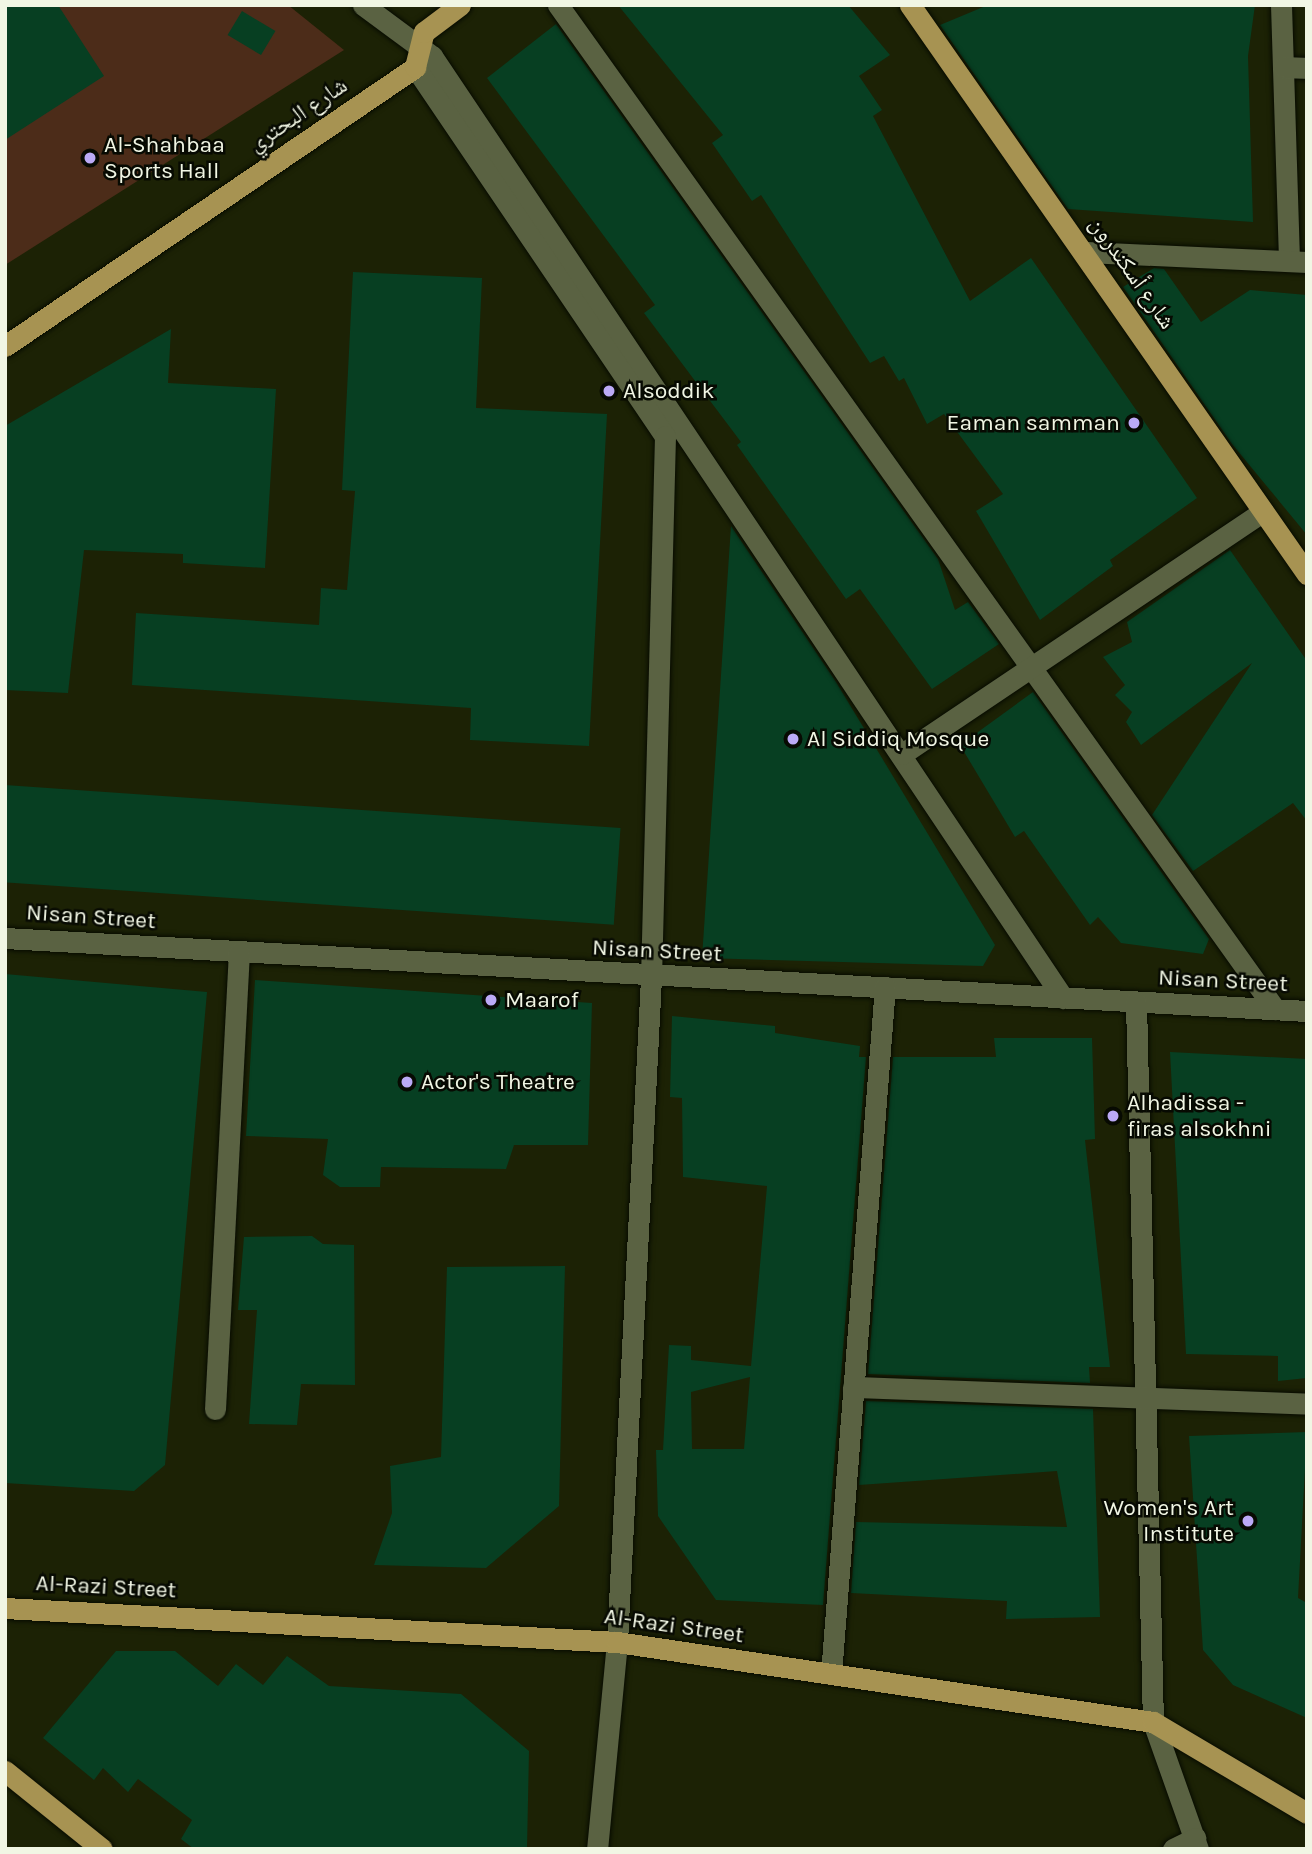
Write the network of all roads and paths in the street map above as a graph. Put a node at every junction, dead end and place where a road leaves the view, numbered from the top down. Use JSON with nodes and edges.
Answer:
{"nodes":[{"id":1,"x":363,"y":5,"type":"edge"},
{"id":2,"x":460,"y":5,"type":"edge"},
{"id":3,"x":558,"y":5,"type":"edge"},
{"id":4,"x":910,"y":5,"type":"edge"},
{"id":5,"x":1281,"y":5,"type":"edge"},
{"id":6,"x":417,"y":57,"type":"junction"},
{"id":7,"x":1284,"y":67,"type":"junction"},
{"id":8,"x":1307,"y":68,"type":"edge"},
{"id":9,"x":1086,"y":252,"type":"junction"},
{"id":10,"x":1298,"y":261,"type":"edge"},
{"id":11,"x":5,"y":346,"type":"edge"},
{"id":12,"x":1263,"y":511,"type":"junction"},
{"id":13,"x":1307,"y":574,"type":"edge"},
{"id":14,"x":1031,"y":667,"type":"junction"},
{"id":15,"x":902,"y":754,"type":"junction"},
{"id":16,"x":5,"y":939,"type":"edge"},
{"id":17,"x":239,"y":953,"type":"junction"},
{"id":18,"x":651,"y":978,"type":"junction"},
{"id":19,"x":885,"y":987,"type":"junction"},
{"id":20,"x":1063,"y":998,"type":"junction"},
{"id":21,"x":1136,"y":1002,"type":"junction"},
{"id":22,"x":1275,"y":1009,"type":"junction"},
{"id":23,"x":1307,"y":1011,"type":"edge"},
{"id":24,"x":853,"y":1387,"type":"junction"},
{"id":25,"x":1145,"y":1396,"type":"junction"},
{"id":26,"x":1307,"y":1404,"type":"edge"},
{"id":27,"x":215,"y":1409,"type":"dead end"},
{"id":28,"x":5,"y":1608,"type":"edge"},
{"id":29,"x":617,"y":1643,"type":"junction"},
{"id":30,"x":831,"y":1674,"type":"junction"},
{"id":31,"x":1153,"y":1722,"type":"junction"},
{"id":32,"x":5,"y":1771,"type":"edge"},
{"id":33,"x":1307,"y":1814,"type":"edge"},
{"id":34,"x":1197,"y":1843,"type":"edge"},
{"id":35,"x":102,"y":1849,"type":"edge"},
{"id":36,"x":597,"y":1849,"type":"edge"},
{"id":37,"x":1173,"y":1849,"type":"edge"}],
"edges":[{"from":1,"to":6,"type":"street"},
{"from":2,"to":6,"type":"main road","name":"شارع البحتري"},
{"from":3,"to":14,"type":"street"},
{"from":4,"to":9,"type":"main road","name":"شارع أسكندرون"},
{"from":5,"to":7,"type":"street"},
{"from":6,"to":11,"type":"main road","name":"شارع البحتري"},
{"from":6,"to":15,"type":"street"},
{"from":6,"to":18,"type":"street"},
{"from":7,"to":8,"type":"street"},
{"from":7,"to":10,"type":"street"},
{"from":9,"to":10,"type":"street"},
{"from":9,"to":12,"type":"main road","name":"شارع أسكندرون"},
{"from":12,"to":13,"type":"main road","name":"شارع أسكندرون"},
{"from":12,"to":14,"type":"street"},
{"from":14,"to":15,"type":"street"},
{"from":14,"to":22,"type":"street"},
{"from":15,"to":20,"type":"street"},
{"from":16,"to":17,"type":"street","name":"Nisan Street"},
{"from":17,"to":18,"type":"street","name":"Nisan Street"},
{"from":17,"to":27,"type":"street"},
{"from":18,"to":19,"type":"street","name":"Nisan Street"},
{"from":18,"to":29,"type":"street"},
{"from":19,"to":20,"type":"street","name":"Nisan Street"},
{"from":19,"to":24,"type":"street"},
{"from":20,"to":21,"type":"street","name":"Nisan Street"},
{"from":21,"to":22,"type":"street","name":"Nisan Street"},
{"from":21,"to":25,"type":"street"},
{"from":22,"to":23,"type":"street","name":"Nisan Street"},
{"from":24,"to":25,"type":"street"},
{"from":24,"to":30,"type":"street"},
{"from":25,"to":26,"type":"street"},
{"from":25,"to":31,"type":"street"},
{"from":28,"to":29,"type":"main road","name":"Al-Razi Street"},
{"from":29,"to":30,"type":"main road","name":"Al-Razi Street"},
{"from":29,"to":36,"type":"street"},
{"from":30,"to":31,"type":"main road","name":"Al-Razi Street"},
{"from":31,"to":33,"type":"main road","name":"Al-Razi Street"},
{"from":31,"to":34,"type":"street"},
{"from":32,"to":35,"type":"main road"},
{"from":34,"to":37,"type":"street"}]}
